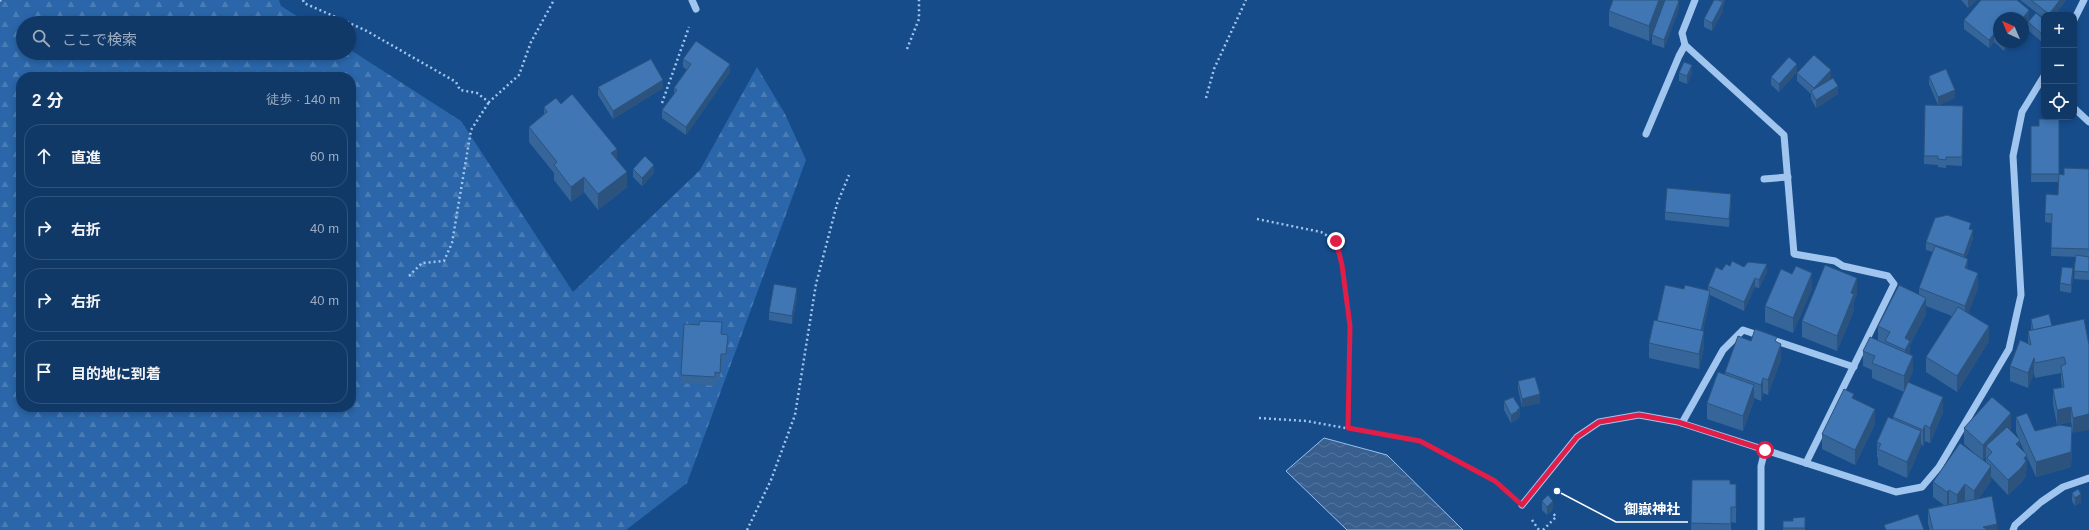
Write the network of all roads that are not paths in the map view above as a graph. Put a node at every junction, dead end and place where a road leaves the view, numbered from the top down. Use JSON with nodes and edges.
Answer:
{"nodes":[{"id":1,"x":692,"y":0,"type":"edge"},
{"id":2,"x":1695,"y":0,"type":"edge"},
{"id":3,"x":2084,"y":0,"type":"edge"},
{"id":4,"x":696,"y":9,"type":"road end"},
{"id":5,"x":2077,"y":14,"type":"edge"},
{"id":6,"x":1685,"y":45,"type":"junction"},
{"id":7,"x":2041,"y":83,"type":"edge"},
{"id":8,"x":2077,"y":111,"type":"edge"},
{"id":9,"x":2089,"y":122,"type":"edge"},
{"id":10,"x":1646,"y":134,"type":"dead end"},
{"id":11,"x":1788,"y":178,"type":"junction"},
{"id":12,"x":1764,"y":179,"type":"dead end"},
{"id":13,"x":1854,"y":367,"type":"junction"},
{"id":14,"x":1682,"y":423,"type":"junction"},
{"id":15,"x":1765,"y":450,"type":"junction"},
{"id":16,"x":1806,"y":463,"type":"junction"},
{"id":17,"x":2089,"y":478,"type":"edge"},
{"id":18,"x":1522,"y":505,"type":"road end"},
{"id":19,"x":1761,"y":530,"type":"edge"},
{"id":20,"x":2013,"y":530,"type":"edge"}],
"edges":[{"from":1,"to":4,"type":"street"},
{"from":2,"to":6,"type":"street"},
{"from":3,"to":5,"type":"street"},
{"from":6,"to":10,"type":"street"},
{"from":6,"to":11,"type":"street"},
{"from":7,"to":16,"type":"street"},
{"from":8,"to":9,"type":"street"},
{"from":11,"to":12,"type":"street"},
{"from":11,"to":13,"type":"street"},
{"from":13,"to":14,"type":"street"},
{"from":13,"to":16,"type":"street"},
{"from":14,"to":15,"type":"street"},
{"from":14,"to":18,"type":"street"},
{"from":15,"to":16,"type":"street"},
{"from":15,"to":19,"type":"street"},
{"from":17,"to":20,"type":"street"}]}
